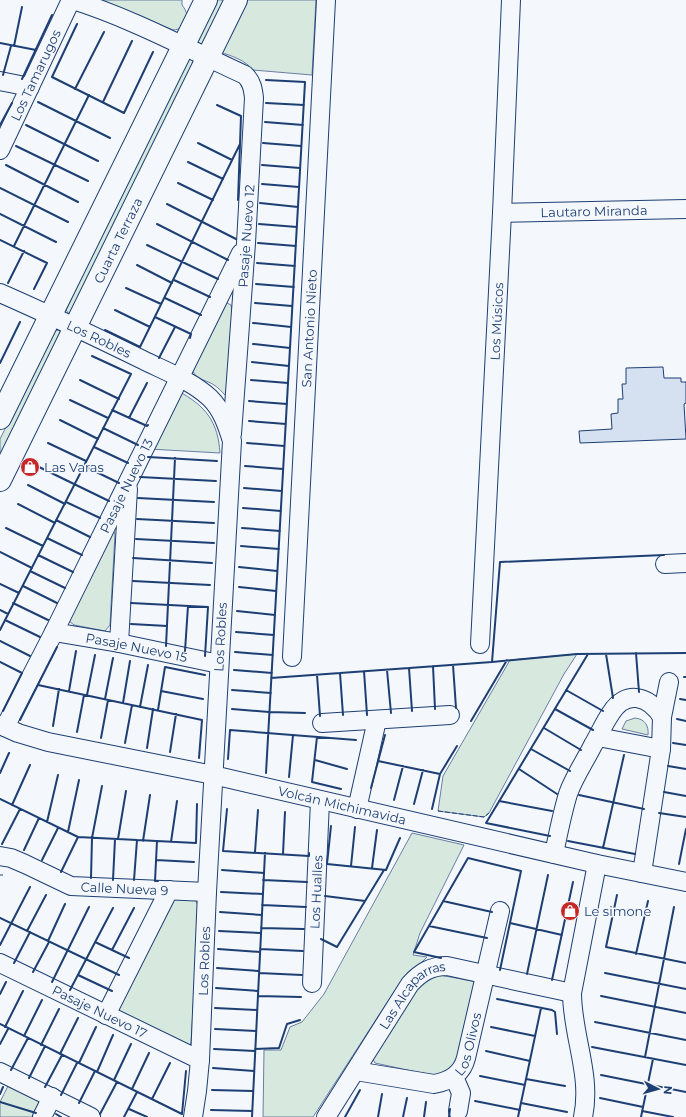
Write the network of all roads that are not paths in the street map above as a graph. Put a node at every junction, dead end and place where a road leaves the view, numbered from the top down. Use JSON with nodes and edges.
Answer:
{"nodes":[{"id":1,"x":72,"y":0,"type":"edge"},
{"id":2,"x":206,"y":0,"type":"edge"},
{"id":3,"x":236,"y":0,"type":"edge"},
{"id":4,"x":326,"y":0,"type":"edge"},
{"id":5,"x":511,"y":0,"type":"edge"},
{"id":6,"x":182,"y":45,"type":"junction"},
{"id":7,"x":207,"y":58,"type":"junction"},
{"id":8,"x":0,"y":81,"type":"edge"},
{"id":9,"x":30,"y":87,"type":"junction"},
{"id":10,"x":0,"y":150,"type":"edge"},
{"id":11,"x":686,"y":209,"type":"edge"},
{"id":12,"x":502,"y":213,"type":"junction"},
{"id":13,"x":246,"y":243,"type":"junction"},
{"id":14,"x":0,"y":292,"type":"edge"},
{"id":15,"x":51,"y":315,"type":"junction"},
{"id":16,"x":76,"y":327,"type":"junction"},
{"id":17,"x":179,"y":378,"type":"junction"},
{"id":18,"x":2,"y":408,"type":"edge"},
{"id":19,"x":232,"y":441,"type":"junction"},
{"id":20,"x":0,"y":480,"type":"edge"},
{"id":21,"x":128,"y":480,"type":"junction"},
{"id":22,"x":686,"y":563,"type":"edge"},
{"id":23,"x":665,"y":564,"type":"dead end"},
{"id":24,"x":54,"y":632,"type":"junction"},
{"id":25,"x":119,"y":643,"type":"junction"},
{"id":26,"x":480,"y":644,"type":"dead end"},
{"id":27,"x":292,"y":657,"type":"dead end"},
{"id":28,"x":219,"y":664,"type":"junction"},
{"id":29,"x":669,"y":682,"type":"dead end"},
{"id":30,"x":450,"y":715,"type":"dead end"},
{"id":31,"x":662,"y":717,"type":"junction"},
{"id":32,"x":377,"y":720,"type":"junction"},
{"id":33,"x":322,"y":723,"type":"dead end"},
{"id":34,"x":2,"y":726,"type":"edge"},
{"id":35,"x":598,"y":737,"type":"junction"},
{"id":36,"x":661,"y":749,"type":"junction"},
{"id":37,"x":213,"y":775,"type":"junction"},
{"id":38,"x":320,"y":800,"type":"junction"},
{"id":39,"x":357,"y":809,"type":"junction"},
{"id":40,"x":554,"y":854,"type":"junction"},
{"id":41,"x":0,"y":856,"type":"edge"},
{"id":42,"x":597,"y":864,"type":"junction"},
{"id":43,"x":642,"y":873,"type":"junction"},
{"id":44,"x":686,"y":882,"type":"edge"},
{"id":45,"x":169,"y":890,"type":"junction"},
{"id":46,"x":207,"y":892,"type":"junction"},
{"id":47,"x":500,"y":910,"type":"dead end"},
{"id":48,"x":0,"y":963,"type":"edge"},
{"id":49,"x":485,"y":974,"type":"junction"},
{"id":50,"x":312,"y":983,"type":"dead end"},
{"id":51,"x":572,"y":993,"type":"junction"},
{"id":52,"x":106,"y":1015,"type":"junction"},
{"id":53,"x":200,"y":1060,"type":"junction"},
{"id":54,"x":356,"y":1071,"type":"junction"},
{"id":55,"x":0,"y":1072,"type":"edge"},
{"id":56,"x":454,"y":1077,"type":"junction"},
{"id":57,"x":52,"y":1097,"type":"junction"},
{"id":58,"x":458,"y":1112,"type":"dead end"},
{"id":59,"x":42,"y":1117,"type":"edge"},
{"id":60,"x":91,"y":1117,"type":"edge"},
{"id":61,"x":193,"y":1117,"type":"edge"},
{"id":62,"x":326,"y":1117,"type":"edge"},
{"id":63,"x":583,"y":1117,"type":"edge"}],
"edges":[{"from":1,"to":6,"type":"street","name":"Pasaje Nuevo 12"},
{"from":1,"to":9,"type":"street","name":"Los Tamarugos"},
{"from":2,"to":6,"type":"main road","name":"Cuarta Terraza"},
{"from":3,"to":7,"type":"main road","name":"Cuarta Terraza"},
{"from":4,"to":27,"type":"street","name":"San Antonio Nieto"},
{"from":5,"to":12,"type":"street","name":"Los Músicos"},
{"from":6,"to":7,"type":"street","name":"Pasaje Nuevo 12"},
{"from":6,"to":15,"type":"main road","name":"Cuarta Terraza"},
{"from":7,"to":13,"type":"street","name":"Pasaje Nuevo 12"},
{"from":7,"to":16,"type":"main road","name":"Cuarta Terraza"},
{"from":8,"to":9,"type":"street"},
{"from":9,"to":10,"type":"street","name":"Los Tamarugos"},
{"from":11,"to":12,"type":"street","name":"Lautaro Miranda"},
{"from":12,"to":26,"type":"street","name":"Los Músicos"},
{"from":13,"to":17,"type":"street","name":"Pasaje Nuevo 13"},
{"from":13,"to":19,"type":"street","name":"Pasaje Nuevo 12"},
{"from":14,"to":15,"type":"street","name":"Los Robles"},
{"from":15,"to":16,"type":"street","name":"Los Robles"},
{"from":15,"to":18,"type":"main road","name":"Cuarta Terraza"},
{"from":16,"to":17,"type":"street","name":"Los Robles"},
{"from":16,"to":20,"type":"main road","name":"Cuarta Terraza"},
{"from":17,"to":19,"type":"street","name":"Los Robles"},
{"from":17,"to":21,"type":"street","name":"Pasaje Nuevo 13"},
{"from":19,"to":28,"type":"street","name":"Los Robles"},
{"from":21,"to":24,"type":"street","name":"Pasaje Nuevo 13"},
{"from":21,"to":25,"type":"street"},
{"from":22,"to":23,"type":"street"},
{"from":24,"to":25,"type":"street","name":"Pasaje Nuevo 15"},
{"from":24,"to":34,"type":"street","name":"Pasaje Nuevo 13"},
{"from":25,"to":28,"type":"street","name":"Pasaje Nuevo 15"},
{"from":28,"to":37,"type":"street","name":"Los Robles"},
{"from":29,"to":31,"type":"street"},
{"from":30,"to":32,"type":"street"},
{"from":31,"to":35,"type":"street"},
{"from":31,"to":36,"type":"street"},
{"from":32,"to":33,"type":"street"},
{"from":32,"to":39,"type":"street"},
{"from":34,"to":37,"type":"street","name":"Volcán Michimavida"},
{"from":35,"to":36,"type":"street"},
{"from":35,"to":40,"type":"street"},
{"from":36,"to":43,"type":"street"},
{"from":37,"to":38,"type":"street","name":"Volcán Michimavida"},
{"from":37,"to":46,"type":"street","name":"Los Robles"},
{"from":38,"to":39,"type":"street","name":"Volcán Michimavida"},
{"from":38,"to":50,"type":"street","name":"Los Hualles"},
{"from":39,"to":40,"type":"street","name":"Volcán Michimavida"},
{"from":40,"to":42,"type":"street","name":"Volcán Michimavida"},
{"from":41,"to":45,"type":"street","name":"Calle Nueva 9"},
{"from":42,"to":43,"type":"street","name":"Volcán Michimavida"},
{"from":42,"to":51,"type":"street"},
{"from":43,"to":44,"type":"street","name":"Volcán Michimavida"},
{"from":45,"to":46,"type":"street","name":"Calle Nueva 9"},
{"from":45,"to":52,"type":"street"},
{"from":46,"to":53,"type":"street","name":"Los Robles"},
{"from":47,"to":49,"type":"street","name":"Los Olivos"},
{"from":48,"to":52,"type":"street","name":"Pasaje Nuevo 17"},
{"from":49,"to":51,"type":"street","name":"Las Alcaparras"},
{"from":49,"to":54,"type":"street","name":"Las Alcaparras"},
{"from":49,"to":56,"type":"street","name":"Los Olivos"},
{"from":51,"to":63,"type":"street"},
{"from":52,"to":53,"type":"street","name":"Pasaje Nuevo 17"},
{"from":53,"to":61,"type":"street","name":"Los Robles"},
{"from":54,"to":56,"type":"street","name":"Los Olivos"},
{"from":54,"to":62,"type":"street","name":"Las Alcaparras"},
{"from":55,"to":57,"type":"street"},
{"from":56,"to":58,"type":"street"},
{"from":57,"to":59,"type":"street"},
{"from":57,"to":60,"type":"street"}]}
